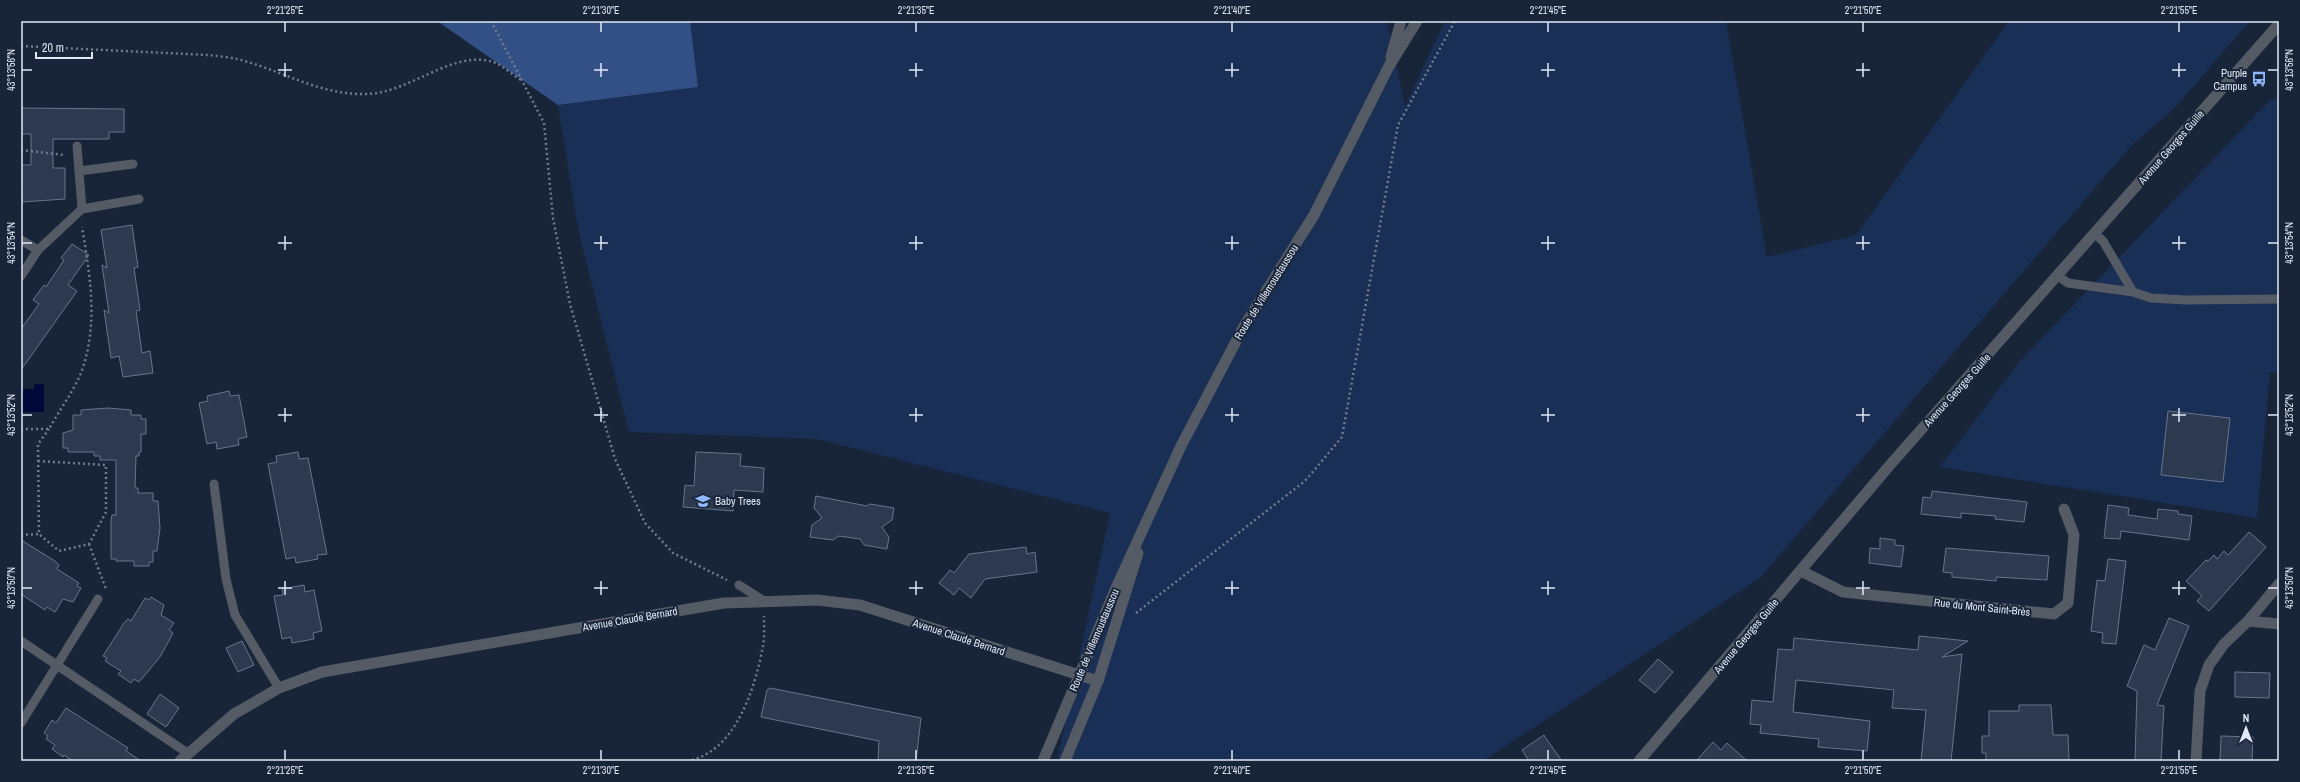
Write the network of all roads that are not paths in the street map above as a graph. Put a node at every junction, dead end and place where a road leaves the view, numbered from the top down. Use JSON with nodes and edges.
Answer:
{"nodes":[{"id":1,"x":1401,"y":21,"type":"edge"},
{"id":2,"x":1417,"y":21,"type":"edge"},
{"id":3,"x":2279,"y":24,"type":"edge"},
{"id":4,"x":1389,"y":66,"type":"junction"},
{"id":5,"x":77,"y":146,"type":"dead end"},
{"id":6,"x":133,"y":164,"type":"dead end"},
{"id":7,"x":78,"y":171,"type":"junction"},
{"id":8,"x":139,"y":199,"type":"dead end"},
{"id":9,"x":81,"y":210,"type":"junction"},
{"id":10,"x":2095,"y":234,"type":"junction"},
{"id":11,"x":21,"y":240,"type":"edge"},
{"id":12,"x":38,"y":250,"type":"junction"},
{"id":13,"x":21,"y":276,"type":"edge"},
{"id":14,"x":2058,"y":276,"type":"junction"},
{"id":15,"x":2133,"y":292,"type":"junction"},
{"id":16,"x":2279,"y":299,"type":"edge"},
{"id":17,"x":214,"y":484,"type":"dead end"},
{"id":18,"x":2064,"y":509,"type":"dead end"},
{"id":19,"x":1148,"y":520,"type":"junction"},
{"id":20,"x":1801,"y":571,"type":"junction"},
{"id":21,"x":2279,"y":584,"type":"edge"},
{"id":22,"x":739,"y":585,"type":"road end"},
{"id":23,"x":98,"y":599,"type":"road end"},
{"id":24,"x":764,"y":601,"type":"junction"},
{"id":25,"x":2248,"y":621,"type":"junction"},
{"id":26,"x":2279,"y":624,"type":"edge"},
{"id":27,"x":21,"y":641,"type":"edge"},
{"id":28,"x":56,"y":664,"type":"junction"},
{"id":29,"x":1079,"y":676,"type":"junction"},
{"id":30,"x":1098,"y":681,"type":"junction"},
{"id":31,"x":279,"y":688,"type":"junction"},
{"id":32,"x":21,"y":723,"type":"edge"},
{"id":33,"x":185,"y":758,"type":"edge"},
{"id":34,"x":1043,"y":761,"type":"edge"},
{"id":35,"x":1065,"y":761,"type":"edge"},
{"id":36,"x":1640,"y":761,"type":"edge"},
{"id":37,"x":2196,"y":761,"type":"edge"}],
"edges":[{"from":1,"to":4,"type":"street","name":"Route de Villemoustaussou"},
{"from":2,"to":4,"type":"street","name":"Route de Villemoustaussou"},
{"from":3,"to":10,"type":"street","name":"Avenue Georges Guille"},
{"from":4,"to":19,"type":"street","name":"Route de Villemoustaussou"},
{"from":5,"to":7,"type":"lane"},
{"from":6,"to":7,"type":"lane"},
{"from":7,"to":9,"type":"lane"},
{"from":8,"to":9,"type":"lane"},
{"from":9,"to":12,"type":"lane"},
{"from":10,"to":14,"type":"street","name":"Avenue Georges Guille"},
{"from":10,"to":15,"type":"lane"},
{"from":11,"to":12,"type":"lane"},
{"from":12,"to":13,"type":"lane"},
{"from":14,"to":15,"type":"lane"},
{"from":14,"to":20,"type":"street","name":"Avenue Georges Guille"},
{"from":15,"to":16,"type":"lane"},
{"from":17,"to":31,"type":"lane"},
{"from":18,"to":20,"type":"street","name":"Rue du Mont Saint-Brès"},
{"from":19,"to":29,"type":"street","name":"Route de Villemoustaussou"},
{"from":19,"to":30,"type":"street","name":"Route de Villemoustaussou"},
{"from":20,"to":36,"type":"street","name":"Avenue Georges Guille"},
{"from":21,"to":25,"type":"street"},
{"from":22,"to":24,"type":"lane"},
{"from":23,"to":28,"type":"lane"},
{"from":24,"to":29,"type":"street","name":"Avenue Claude Bernard"},
{"from":24,"to":31,"type":"street","name":"Avenue Claude Bernard"},
{"from":25,"to":26,"type":"street"},
{"from":25,"to":37,"type":"street"},
{"from":27,"to":28,"type":"lane"},
{"from":28,"to":32,"type":"lane"},
{"from":28,"to":33,"type":"lane"},
{"from":29,"to":30,"type":"street","name":"Avenue Claude Bernard"},
{"from":29,"to":34,"type":"street","name":"Route de Villemoustaussou"},
{"from":30,"to":35,"type":"street","name":"Route de Villemoustaussou"},
{"from":31,"to":33,"type":"street","name":"Avenue Claude Bernard"}]}
